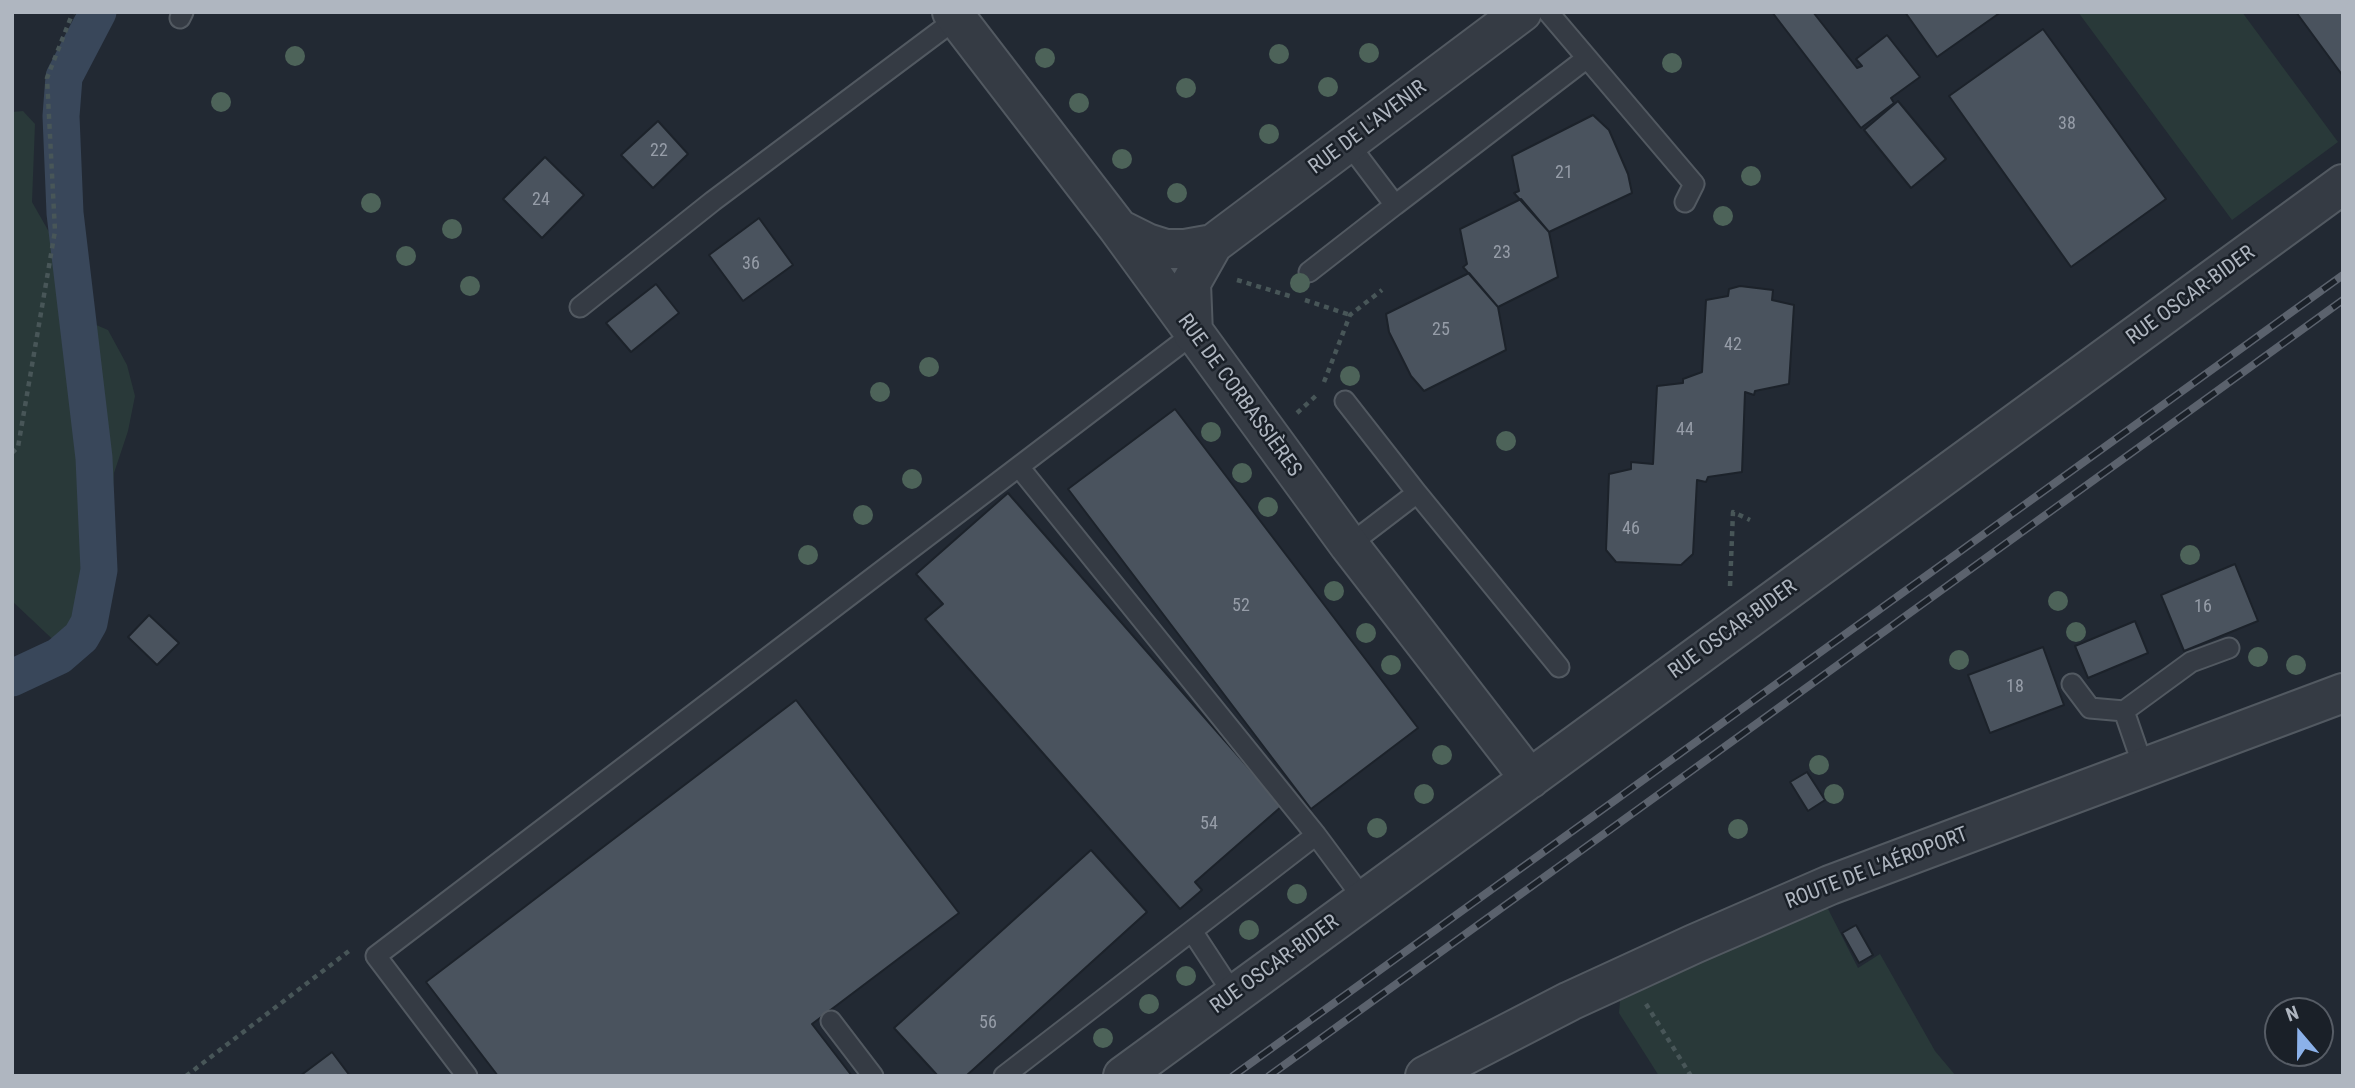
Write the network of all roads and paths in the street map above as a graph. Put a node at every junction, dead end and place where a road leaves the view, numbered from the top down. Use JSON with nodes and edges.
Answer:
{"nodes":[{"id":1,"x":73,"y":12,"type":"edge"},
{"id":2,"x":1522,"y":12,"type":"edge"},
{"id":3,"x":1548,"y":12,"type":"edge"},
{"id":4,"x":954,"y":16,"type":"edge"},
{"id":5,"x":1587,"y":58,"type":"junction"},
{"id":6,"x":1348,"y":143,"type":"junction"},
{"id":7,"x":2343,"y":184,"type":"edge"},
{"id":8,"x":1685,"y":202,"type":"dead end"},
{"id":9,"x":1395,"y":205,"type":"junction"},
{"id":10,"x":1118,"y":228,"type":"junction"},
{"id":11,"x":1213,"y":244,"type":"junction"},
{"id":12,"x":1309,"y":272,"type":"dead end"},
{"id":13,"x":1382,"y":290,"type":"dead end"},
{"id":14,"x":580,"y":307,"type":"dead end"},
{"id":15,"x":1194,"y":334,"type":"junction"},
{"id":16,"x":1345,"y":401,"type":"dead end"},
{"id":17,"x":1291,"y":418,"type":"dead end"},
{"id":18,"x":12,"y":453,"type":"edge"},
{"id":19,"x":1019,"y":467,"type":"junction"},
{"id":20,"x":1417,"y":493,"type":"junction"},
{"id":21,"x":1751,"y":520,"type":"dead end"},
{"id":22,"x":1349,"y":545,"type":"junction"},
{"id":23,"x":1730,"y":588,"type":"dead end"},
{"id":24,"x":2229,"y":648,"type":"dead end"},
{"id":25,"x":1559,"y":667,"type":"dead end"},
{"id":26,"x":2072,"y":684,"type":"dead end"},
{"id":27,"x":2343,"y":693,"type":"edge"},
{"id":28,"x":2124,"y":710,"type":"junction"},
{"id":29,"x":2143,"y":766,"type":"junction"},
{"id":30,"x":1530,"y":779,"type":"junction"},
{"id":31,"x":1316,"y":835,"type":"junction"},
{"id":32,"x":1365,"y":901,"type":"junction"},
{"id":33,"x":1192,"y":931,"type":"junction"},
{"id":34,"x":1627,"y":974,"type":"junction"},
{"id":35,"x":1234,"y":995,"type":"junction"},
{"id":36,"x":831,"y":1021,"type":"dead end"},
{"id":37,"x":467,"y":1076,"type":"edge"},
{"id":38,"x":873,"y":1076,"type":"edge"},
{"id":39,"x":1004,"y":1076,"type":"edge"},
{"id":40,"x":1123,"y":1076,"type":"edge"},
{"id":41,"x":1425,"y":1076,"type":"edge"},
{"id":42,"x":1691,"y":1076,"type":"edge"}],
"edges":[{"from":1,"to":18,"type":"path"},
{"from":2,"to":6,"type":"street","name":"RUE DE L'AVENIR"},
{"from":3,"to":5,"type":"lane"},
{"from":4,"to":10,"type":"street","name":"RUE DE CORBASSIÈRES"},
{"from":4,"to":14,"type":"lane"},
{"from":5,"to":8,"type":"lane"},
{"from":5,"to":9,"type":"lane"},
{"from":6,"to":9,"type":"lane"},
{"from":6,"to":11,"type":"street","name":"RUE DE L'AVENIR"},
{"from":7,"to":30,"type":"street","name":"RUE OSCAR-BIDER"},
{"from":9,"to":12,"type":"lane"},
{"from":10,"to":11,"type":"street","name":"RUE DE L'AVENIR"},
{"from":10,"to":15,"type":"street","name":"RUE DE CORBASSIÈRES"},
{"from":11,"to":15,"type":"street","name":"RUE DE L'AVENIR"},
{"from":13,"to":17,"type":"path"},
{"from":15,"to":19,"type":"lane"},
{"from":15,"to":22,"type":"street","name":"RUE DE CORBASSIÈRES"},
{"from":16,"to":20,"type":"lane"},
{"from":19,"to":31,"type":"lane"},
{"from":19,"to":37,"type":"lane"},
{"from":20,"to":22,"type":"lane"},
{"from":20,"to":25,"type":"lane"},
{"from":21,"to":23,"type":"path"},
{"from":22,"to":30,"type":"street","name":"RUE DE CORBASSIÈRES"},
{"from":24,"to":28,"type":"lane"},
{"from":26,"to":28,"type":"lane"},
{"from":27,"to":29,"type":"street","name":"ROUTE DE L'AÉROPORT"},
{"from":28,"to":29,"type":"lane"},
{"from":29,"to":34,"type":"street","name":"ROUTE DE L'AÉROPORT"},
{"from":30,"to":32,"type":"street","name":"RUE OSCAR-BIDER"},
{"from":31,"to":32,"type":"lane"},
{"from":31,"to":33,"type":"lane"},
{"from":32,"to":35,"type":"street","name":"RUE OSCAR-BIDER"},
{"from":33,"to":35,"type":"lane"},
{"from":33,"to":39,"type":"lane"},
{"from":34,"to":41,"type":"street","name":"ROUTE DE L'AÉROPORT"},
{"from":34,"to":42,"type":"path"},
{"from":35,"to":40,"type":"street","name":"RUE OSCAR-BIDER"},
{"from":36,"to":38,"type":"lane"}]}
